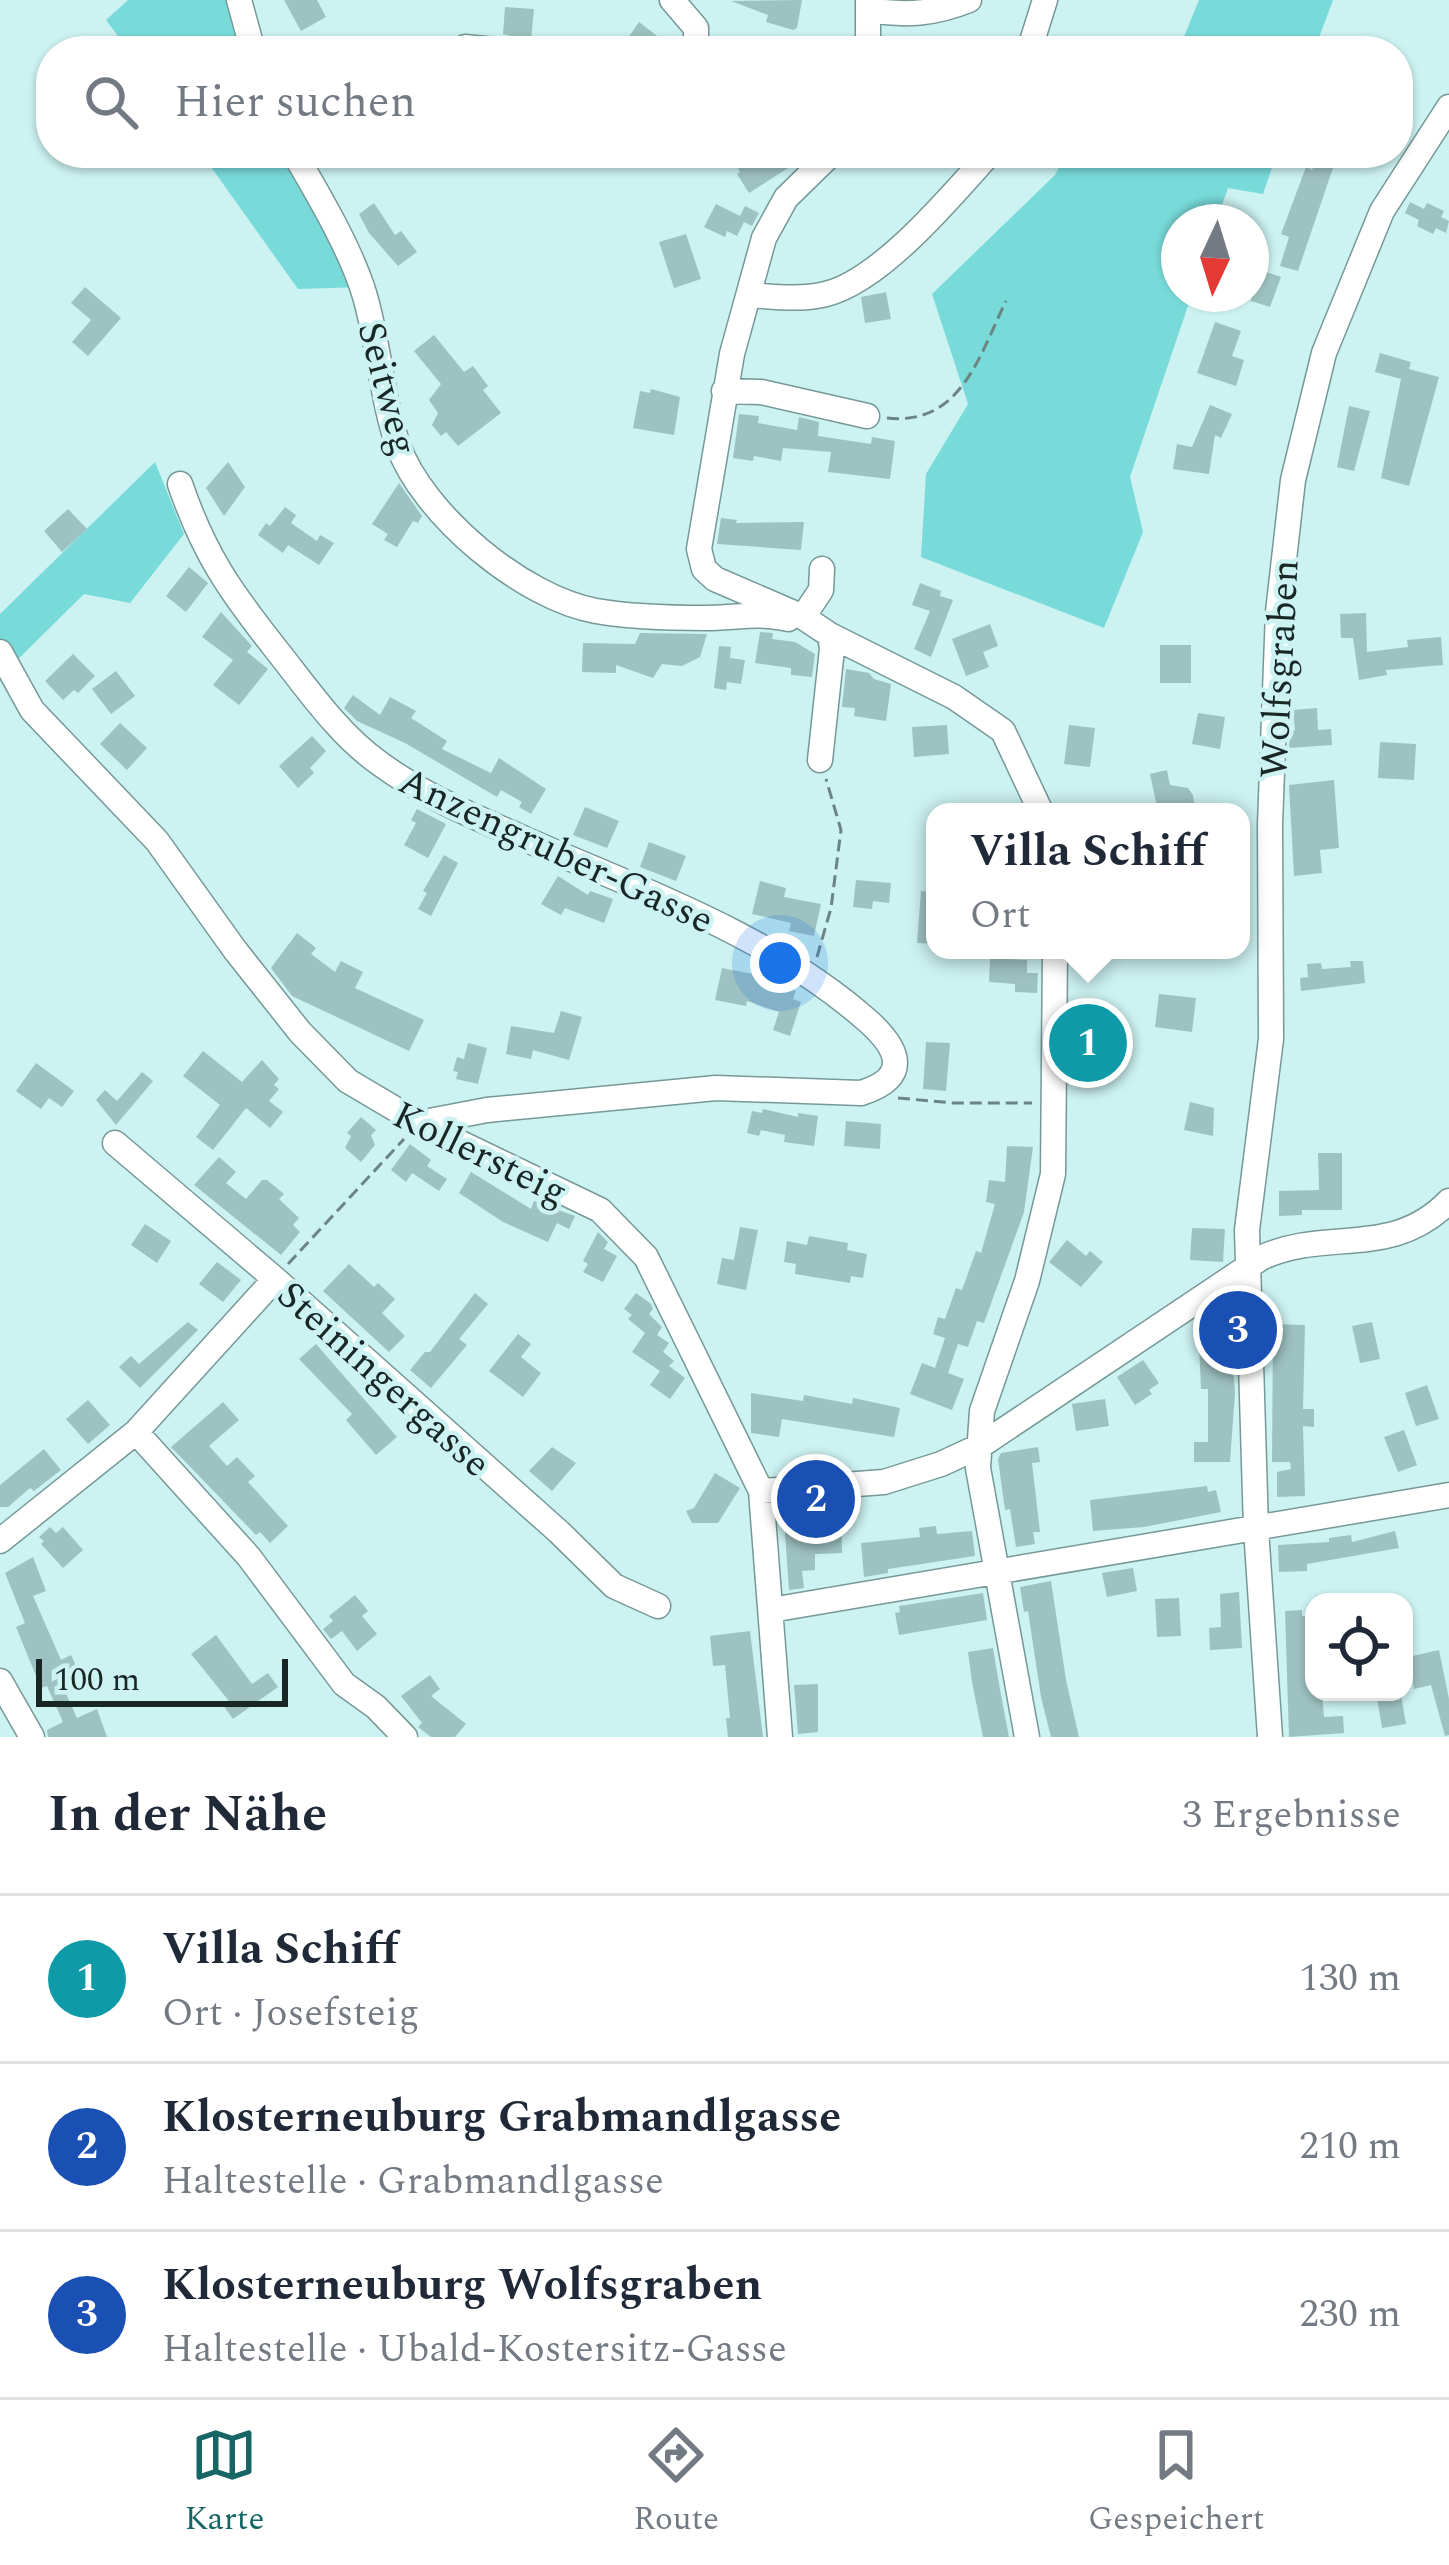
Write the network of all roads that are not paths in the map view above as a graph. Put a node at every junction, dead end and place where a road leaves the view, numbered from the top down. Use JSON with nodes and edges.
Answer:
{"nodes":[{"id":1,"x":239,"y":0,"type":"edge"},
{"id":2,"x":672,"y":0,"type":"edge"},
{"id":3,"x":969,"y":0,"type":"edge"},
{"id":4,"x":1045,"y":0,"type":"edge"},
{"id":5,"x":868,"y":5,"type":"edge"},
{"id":6,"x":249,"y":36,"type":"edge"},
{"id":7,"x":696,"y":36,"type":"edge"},
{"id":8,"x":868,"y":36,"type":"edge"},
{"id":9,"x":1033,"y":36,"type":"edge"},
{"id":10,"x":1449,"y":107,"type":"edge"},
{"id":11,"x":1413,"y":163,"type":"edge"},
{"id":12,"x":303,"y":168,"type":"edge"},
{"id":13,"x":817,"y":168,"type":"edge"},
{"id":14,"x":976,"y":168,"type":"edge"},
{"id":15,"x":1410,"y":168,"type":"edge"},
{"id":16,"x":750,"y":295,"type":"junction"},
{"id":17,"x":724,"y":391,"type":"junction"},
{"id":18,"x":867,"y":416,"type":"road end"},
{"id":19,"x":180,"y":484,"type":"dead end"},
{"id":20,"x":822,"y":569,"type":"dead end"},
{"id":21,"x":815,"y":626,"type":"junction"},
{"id":22,"x":0,"y":652,"type":"edge"},
{"id":23,"x":820,"y":760,"type":"road end"},
{"id":24,"x":1037,"y":803,"type":"edge"},
{"id":25,"x":1054,"y":959,"type":"edge"},
{"id":26,"x":419,"y":1123,"type":"junction"},
{"id":27,"x":116,"y":1143,"type":"dead end"},
{"id":28,"x":1449,"y":1201,"type":"edge"},
{"id":29,"x":1249,"y":1265,"type":"junction"},
{"id":30,"x":275,"y":1279,"type":"junction"},
{"id":31,"x":136,"y":1432,"type":"junction"},
{"id":32,"x":980,"y":1446,"type":"junction"},
{"id":33,"x":761,"y":1491,"type":"junction"},
{"id":34,"x":1449,"y":1495,"type":"edge"},
{"id":35,"x":1256,"y":1529,"type":"junction"},
{"id":36,"x":0,"y":1541,"type":"edge"},
{"id":37,"x":998,"y":1571,"type":"junction"},
{"id":38,"x":658,"y":1606,"type":"dead end"},
{"id":39,"x":771,"y":1610,"type":"junction"},
{"id":40,"x":0,"y":1681,"type":"edge"},
{"id":41,"x":32,"y":1737,"type":"edge"},
{"id":42,"x":405,"y":1737,"type":"edge"},
{"id":43,"x":780,"y":1737,"type":"edge"},
{"id":44,"x":1027,"y":1737,"type":"edge"},
{"id":45,"x":1270,"y":1737,"type":"edge"}],
"edges":[{"from":1,"to":6,"type":"street"},
{"from":2,"to":7,"type":"street"},
{"from":3,"to":5,"type":"street"},
{"from":4,"to":9,"type":"street"},
{"from":5,"to":8,"type":"street"},
{"from":10,"to":11,"type":"street","name":"Wolfsgraben"},
{"from":12,"to":21,"type":"street","name":"Seitweg"},
{"from":13,"to":16,"type":"street"},
{"from":14,"to":16,"type":"street"},
{"from":15,"to":29,"type":"street","name":"Wolfsgraben"},
{"from":16,"to":17,"type":"street"},
{"from":17,"to":18,"type":"street"},
{"from":17,"to":21,"type":"street"},
{"from":19,"to":26,"type":"street","name":"Anzengruber-Gasse"},
{"from":20,"to":21,"type":"street"},
{"from":21,"to":23,"type":"street"},
{"from":21,"to":24,"type":"street"},
{"from":22,"to":26,"type":"street","name":"Kollersteig"},
{"from":25,"to":32,"type":"street"},
{"from":26,"to":33,"type":"street","name":"Kollersteig"},
{"from":27,"to":30,"type":"street","name":"Steiningergasse"},
{"from":28,"to":29,"type":"street"},
{"from":29,"to":32,"type":"street"},
{"from":29,"to":35,"type":"street","name":"Wolfsgraben"},
{"from":30,"to":31,"type":"street"},
{"from":30,"to":38,"type":"street","name":"Steiningergasse"},
{"from":31,"to":36,"type":"street"},
{"from":31,"to":42,"type":"street"},
{"from":32,"to":33,"type":"street"},
{"from":32,"to":37,"type":"street"},
{"from":33,"to":39,"type":"street","name":"Kollersteig"},
{"from":34,"to":35,"type":"street"},
{"from":35,"to":37,"type":"street"},
{"from":35,"to":45,"type":"street","name":"Wolfsgraben"},
{"from":37,"to":39,"type":"street"},
{"from":37,"to":44,"type":"street"},
{"from":39,"to":43,"type":"street","name":"Kollersteig"},
{"from":40,"to":41,"type":"street"}]}
